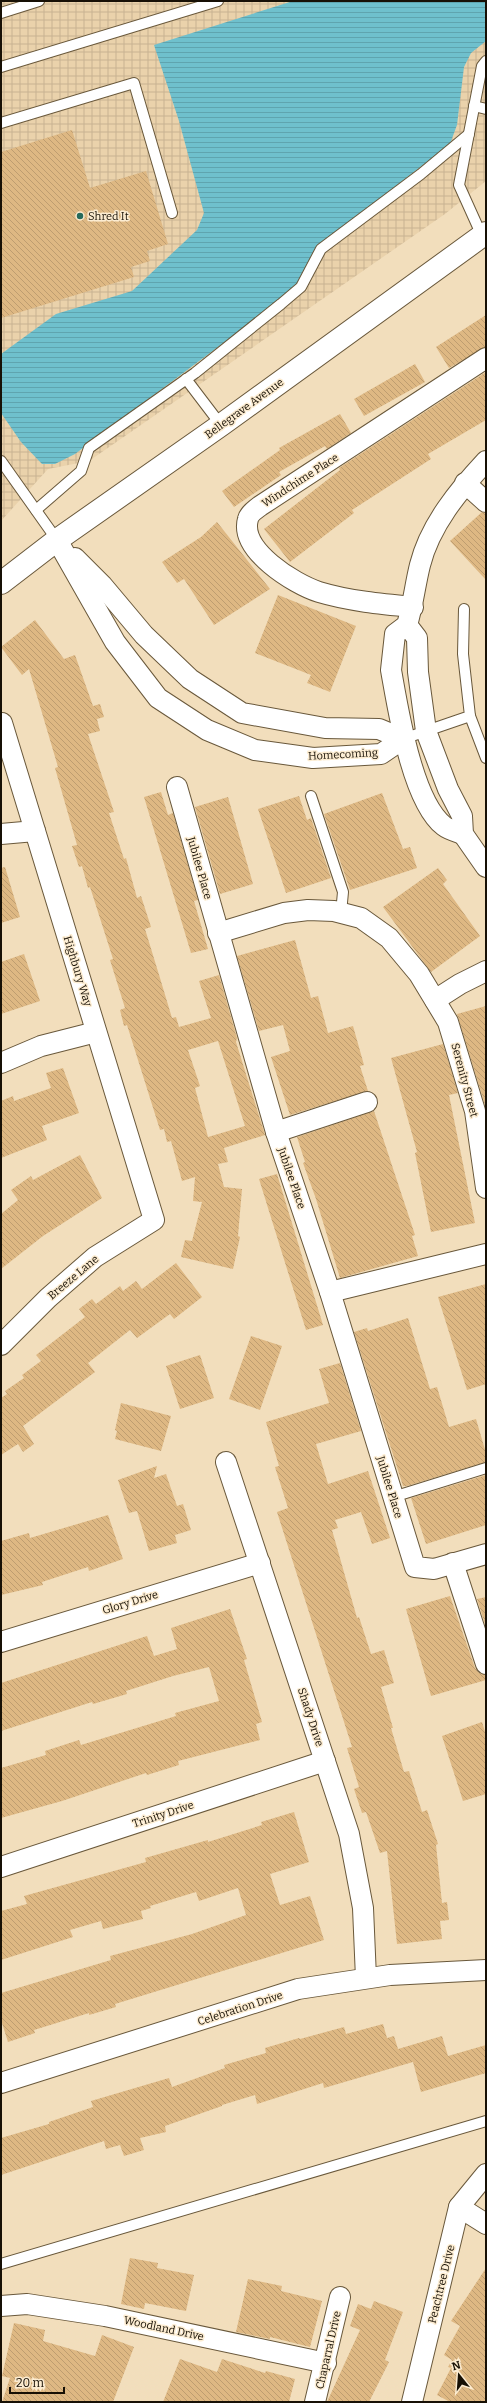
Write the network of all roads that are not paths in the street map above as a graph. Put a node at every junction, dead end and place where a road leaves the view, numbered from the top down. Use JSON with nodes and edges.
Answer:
{"nodes":[{"id":1,"x":39,"y":1,"type":"edge"},
{"id":2,"x":218,"y":1,"type":"edge"},
{"id":3,"x":1,"y":13,"type":"edge"},
{"id":4,"x":486,"y":60,"type":"edge"},
{"id":5,"x":1,"y":67,"type":"edge"},
{"id":6,"x":474,"y":106,"type":"junction"},
{"id":7,"x":486,"y":109,"type":"edge"},
{"id":8,"x":1,"y":123,"type":"edge"},
{"id":9,"x":468,"y":134,"type":"junction"},
{"id":10,"x":172,"y":214,"type":"dead end"},
{"id":11,"x":484,"y":235,"type":"edge"},
{"id":12,"x":486,"y":358,"type":"edge"},
{"id":13,"x":186,"y":379,"type":"junction"},
{"id":14,"x":221,"y":425,"type":"junction"},
{"id":15,"x":486,"y":461,"type":"edge"},
{"id":16,"x":1,"y":462,"type":"edge"},
{"id":17,"x":465,"y":483,"type":"junction"},
{"id":18,"x":486,"y":502,"type":"edge"},
{"id":19,"x":36,"y":510,"type":"junction"},
{"id":20,"x":57,"y":540,"type":"junction"},
{"id":21,"x":1,"y":583,"type":"edge"},
{"id":22,"x":464,"y":609,"type":"dead end"},
{"id":23,"x":410,"y":616,"type":"junction"},
{"id":24,"x":239,"y":711,"type":"junction"},
{"id":25,"x":470,"y":716,"type":"junction"},
{"id":26,"x":2,"y":723,"type":"edge"},
{"id":27,"x":426,"y":731,"type":"junction"},
{"id":28,"x":225,"y":738,"type":"junction"},
{"id":29,"x":403,"y":739,"type":"junction"},
{"id":30,"x":486,"y":758,"type":"edge"},
{"id":31,"x":177,"y":787,"type":"dead end"},
{"id":32,"x":311,"y":796,"type":"dead end"},
{"id":33,"x":35,"y":831,"type":"junction"},
{"id":34,"x":1,"y":834,"type":"edge"},
{"id":35,"x":463,"y":834,"type":"junction"},
{"id":36,"x":486,"y":867,"type":"edge"},
{"id":37,"x":341,"y":913,"type":"junction"},
{"id":38,"x":218,"y":933,"type":"junction"},
{"id":39,"x":486,"y":971,"type":"edge"},
{"id":40,"x":435,"y":1000,"type":"junction"},
{"id":41,"x":96,"y":1032,"type":"junction"},
{"id":42,"x":1,"y":1062,"type":"edge"},
{"id":43,"x":367,"y":1102,"type":"dead end"},
{"id":44,"x":276,"y":1132,"type":"junction"},
{"id":45,"x":486,"y":1188,"type":"edge"},
{"id":46,"x":154,"y":1220,"type":"joint"},
{"id":47,"x":486,"y":1254,"type":"edge"},
{"id":48,"x":330,"y":1292,"type":"junction"},
{"id":49,"x":1,"y":1345,"type":"edge"},
{"id":50,"x":226,"y":1462,"type":"dead end"},
{"id":51,"x":486,"y":1468,"type":"edge"},
{"id":52,"x":393,"y":1497,"type":"junction"},
{"id":53,"x":486,"y":1554,"type":"edge"},
{"id":54,"x":260,"y":1563,"type":"junction"},
{"id":55,"x":453,"y":1563,"type":"junction"},
{"id":56,"x":1,"y":1642,"type":"edge"},
{"id":57,"x":486,"y":1664,"type":"edge"},
{"id":58,"x":325,"y":1761,"type":"junction"},
{"id":59,"x":1,"y":1867,"type":"edge"},
{"id":60,"x":486,"y":1970,"type":"edge"},
{"id":61,"x":366,"y":1978,"type":"junction"},
{"id":62,"x":1,"y":2083,"type":"edge"},
{"id":63,"x":486,"y":2121,"type":"edge"},
{"id":64,"x":486,"y":2174,"type":"edge"},
{"id":65,"x":459,"y":2208,"type":"junction"},
{"id":66,"x":486,"y":2224,"type":"edge"},
{"id":67,"x":1,"y":2264,"type":"edge"},
{"id":68,"x":340,"y":2297,"type":"dead end"},
{"id":69,"x":1,"y":2306,"type":"edge"},
{"id":70,"x":326,"y":2363,"type":"junction"},
{"id":71,"x":315,"y":2402,"type":"edge"},
{"id":72,"x":412,"y":2402,"type":"edge"}],
"edges":[{"from":1,"to":3,"type":"lane"},
{"from":2,"to":5,"type":"lane"},
{"from":4,"to":6,"type":"lane"},
{"from":6,"to":7,"type":"lane"},
{"from":6,"to":9,"type":"lane"},
{"from":8,"to":10,"type":"lane"},
{"from":9,"to":11,"type":"lane"},
{"from":9,"to":13,"type":"lane"},
{"from":11,"to":14,"type":"main road","name":"Bellegrave Avenue"},
{"from":12,"to":23,"type":"street","name":"Windchime Place"},
{"from":13,"to":14,"type":"lane"},
{"from":13,"to":19,"type":"lane"},
{"from":14,"to":20,"type":"main road","name":"Bellegrave Avenue"},
{"from":15,"to":17,"type":"street"},
{"from":16,"to":19,"type":"lane"},
{"from":17,"to":18,"type":"street"},
{"from":17,"to":23,"type":"street"},
{"from":19,"to":20,"type":"lane"},
{"from":20,"to":21,"type":"main road","name":"Bellegrave Avenue"},
{"from":20,"to":24,"type":"street","name":"Homecoming"},
{"from":20,"to":28,"type":"street","name":"Homecoming"},
{"from":22,"to":25,"type":"lane"},
{"from":23,"to":27,"type":"street"},
{"from":23,"to":29,"type":"street"},
{"from":24,"to":28,"type":"street"},
{"from":24,"to":29,"type":"street","name":"Homecoming"},
{"from":25,"to":27,"type":"lane"},
{"from":25,"to":30,"type":"lane"},
{"from":26,"to":33,"type":"street","name":"Highbury Way"},
{"from":27,"to":29,"type":"lane"},
{"from":27,"to":35,"type":"street"},
{"from":28,"to":29,"type":"street","name":"Homecoming"},
{"from":29,"to":35,"type":"street"},
{"from":31,"to":38,"type":"street","name":"Jubilee Place"},
{"from":32,"to":37,"type":"lane"},
{"from":33,"to":34,"type":"street"},
{"from":33,"to":41,"type":"street","name":"Highbury Way"},
{"from":35,"to":36,"type":"street"},
{"from":37,"to":38,"type":"street","name":"Serenity Street"},
{"from":37,"to":40,"type":"street","name":"Serenity Street"},
{"from":38,"to":44,"type":"street","name":"Jubilee Place"},
{"from":39,"to":40,"type":"street"},
{"from":40,"to":45,"type":"street","name":"Serenity Street"},
{"from":41,"to":42,"type":"street"},
{"from":41,"to":46,"type":"street","name":"Highbury Way"},
{"from":43,"to":44,"type":"street"},
{"from":44,"to":48,"type":"street","name":"Jubilee Place"},
{"from":46,"to":49,"type":"street","name":"Breeze Lane"},
{"from":47,"to":48,"type":"street"},
{"from":48,"to":52,"type":"street","name":"Jubilee Place"},
{"from":50,"to":54,"type":"street","name":"Shady Drive"},
{"from":51,"to":52,"type":"lane"},
{"from":52,"to":55,"type":"street","name":"Jubilee Place"},
{"from":53,"to":55,"type":"street"},
{"from":54,"to":56,"type":"street","name":"Glory Drive"},
{"from":54,"to":58,"type":"street","name":"Shady Drive"},
{"from":55,"to":57,"type":"street"},
{"from":58,"to":59,"type":"street","name":"Trinity Drive"},
{"from":58,"to":61,"type":"street","name":"Shady Drive"},
{"from":60,"to":61,"type":"street","name":"Celebration Drive"},
{"from":61,"to":62,"type":"street","name":"Celebration Drive"},
{"from":63,"to":67,"type":"lane"},
{"from":64,"to":65,"type":"street","name":"Peachtree Drive"},
{"from":65,"to":66,"type":"street"},
{"from":65,"to":72,"type":"street","name":"Peachtree Drive"},
{"from":68,"to":70,"type":"street","name":"Chaparral Drive"},
{"from":69,"to":70,"type":"street","name":"Woodland Drive"},
{"from":70,"to":71,"type":"street","name":"Chaparral Drive"}]}
